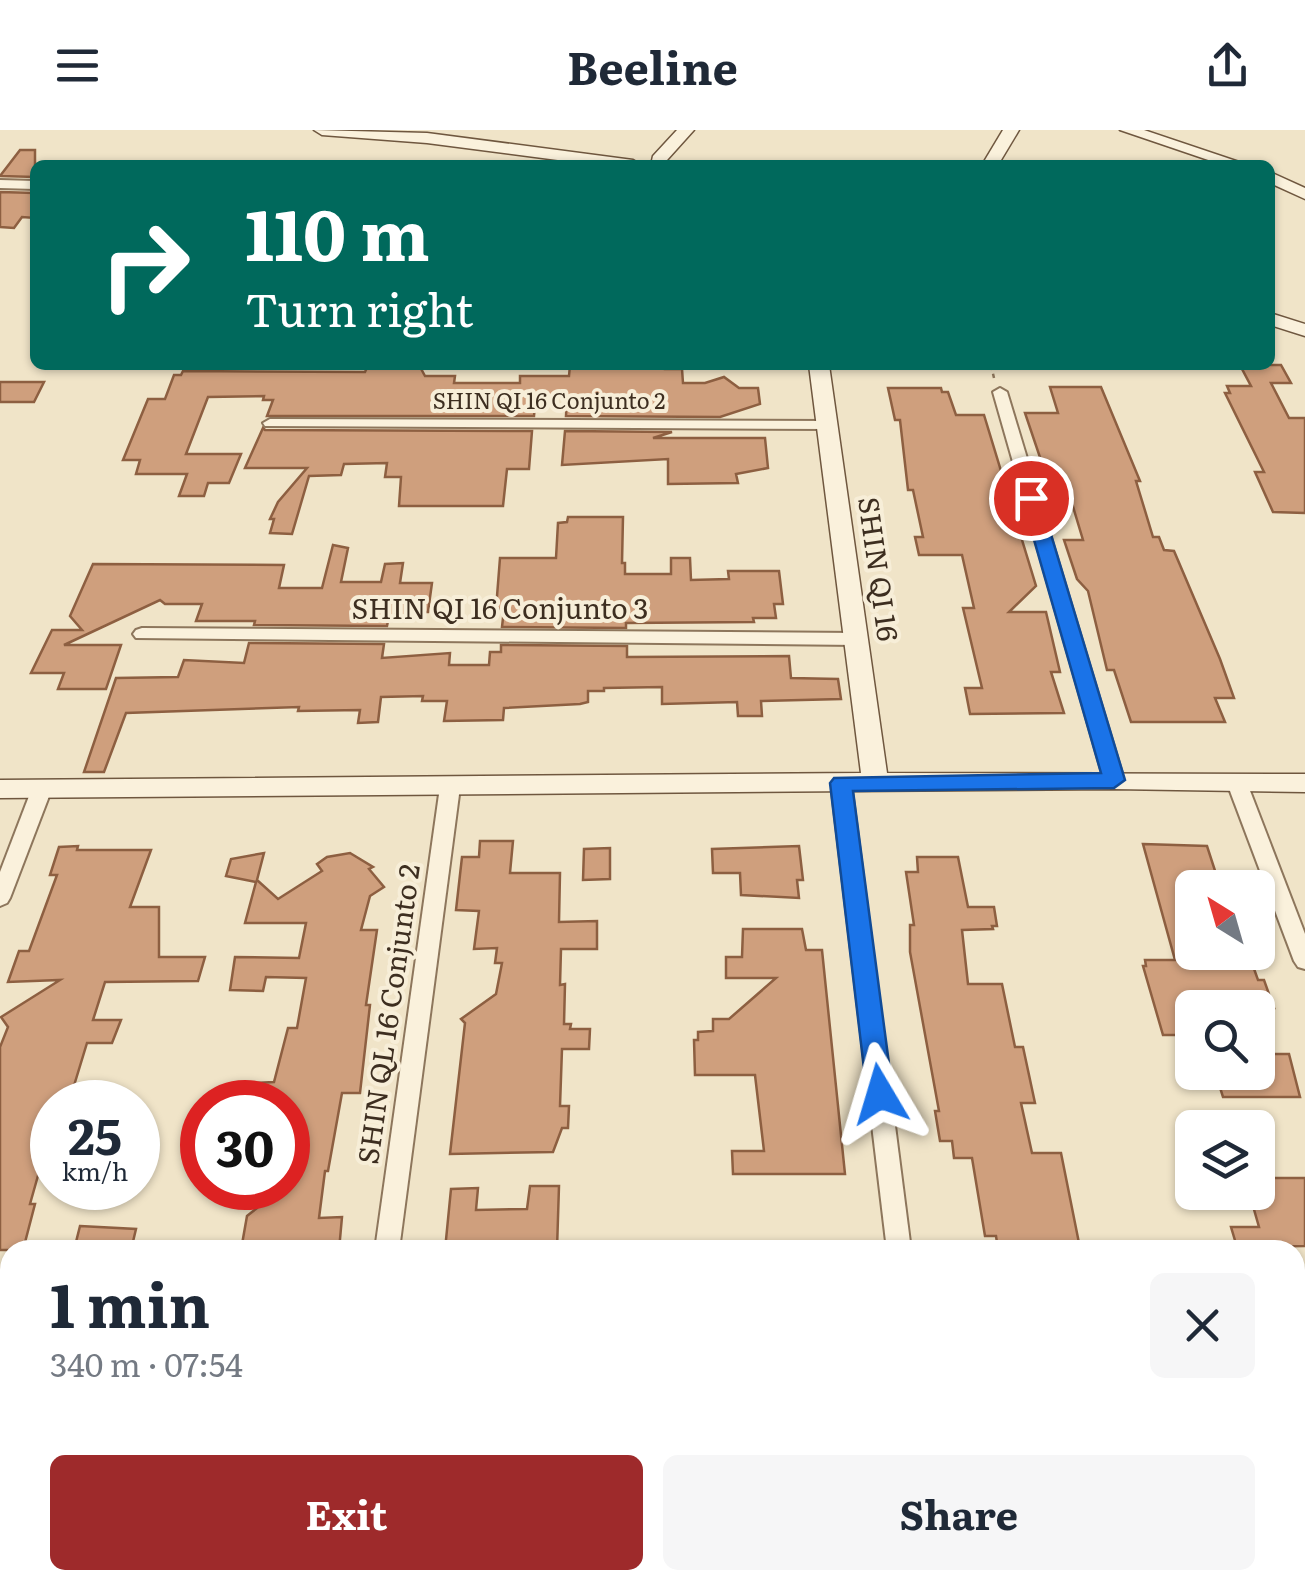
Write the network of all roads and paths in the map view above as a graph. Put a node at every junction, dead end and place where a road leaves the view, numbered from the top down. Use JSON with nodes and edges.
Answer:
{"nodes":[{"id":1,"x":322,"y":130,"type":"edge"},
{"id":2,"x":686,"y":130,"type":"edge"},
{"id":3,"x":1011,"y":130,"type":"edge"},
{"id":4,"x":1128,"y":130,"type":"edge"},
{"id":5,"x":594,"y":160,"type":"edge"},
{"id":6,"x":658,"y":160,"type":"edge"},
{"id":7,"x":993,"y":160,"type":"edge"},
{"id":8,"x":1224,"y":160,"type":"edge"},
{"id":9,"x":1275,"y":180,"type":"edge"},
{"id":10,"x":0,"y":184,"type":"edge"},
{"id":11,"x":30,"y":185,"type":"edge"},
{"id":12,"x":1305,"y":194,"type":"edge"},
{"id":13,"x":1275,"y":321,"type":"edge"},
{"id":14,"x":1305,"y":330,"type":"edge"},
{"id":15,"x":820,"y":370,"type":"edge"},
{"id":16,"x":1000,"y":392,"type":"dead end"},
{"id":17,"x":270,"y":423,"type":"dead end"},
{"id":18,"x":828,"y":424,"type":"junction"},
{"id":19,"x":142,"y":634,"type":"dead end"},
{"id":20,"x":858,"y":639,"type":"junction"},
{"id":21,"x":1114,"y":780,"type":"junction"},
{"id":22,"x":875,"y":782,"type":"junction"},
{"id":23,"x":1238,"y":782,"type":"junction"},
{"id":24,"x":841,"y":783,"type":"junction"},
{"id":25,"x":1305,"y":783,"type":"edge"},
{"id":26,"x":450,"y":787,"type":"junction"},
{"id":27,"x":0,"y":788,"type":"edge"},
{"id":28,"x":41,"y":790,"type":"junction"},
{"id":29,"x":0,"y":898,"type":"edge"},
{"id":30,"x":1305,"y":961,"type":"edge"},
{"id":31,"x":388,"y":1240,"type":"edge"},
{"id":32,"x":898,"y":1240,"type":"edge"}],
"edges":[{"from":1,"to":5,"type":"street"},
{"from":2,"to":6,"type":"street"},
{"from":3,"to":7,"type":"street"},
{"from":4,"to":8,"type":"street"},
{"from":9,"to":12,"type":"street"},
{"from":10,"to":11,"type":"street"},
{"from":13,"to":14,"type":"street"},
{"from":15,"to":18,"type":"street","name":"SHIN QI 16"},
{"from":16,"to":21,"type":"street"},
{"from":17,"to":18,"type":"street","name":"SHIN QI 16 Conjunto 2"},
{"from":18,"to":20,"type":"street","name":"SHIN QI 16"},
{"from":19,"to":20,"type":"street","name":"SHIN QI 16 Conjunto 3"},
{"from":20,"to":22,"type":"street","name":"SHIN QI 16"},
{"from":21,"to":22,"type":"street"},
{"from":21,"to":23,"type":"street"},
{"from":22,"to":24,"type":"street"},
{"from":23,"to":25,"type":"street"},
{"from":23,"to":30,"type":"street"},
{"from":24,"to":26,"type":"street"},
{"from":24,"to":32,"type":"street"},
{"from":26,"to":28,"type":"street"},
{"from":26,"to":31,"type":"street","name":"SHIN QL 16 Conjunto 2"},
{"from":27,"to":28,"type":"street"},
{"from":28,"to":29,"type":"street"}]}
